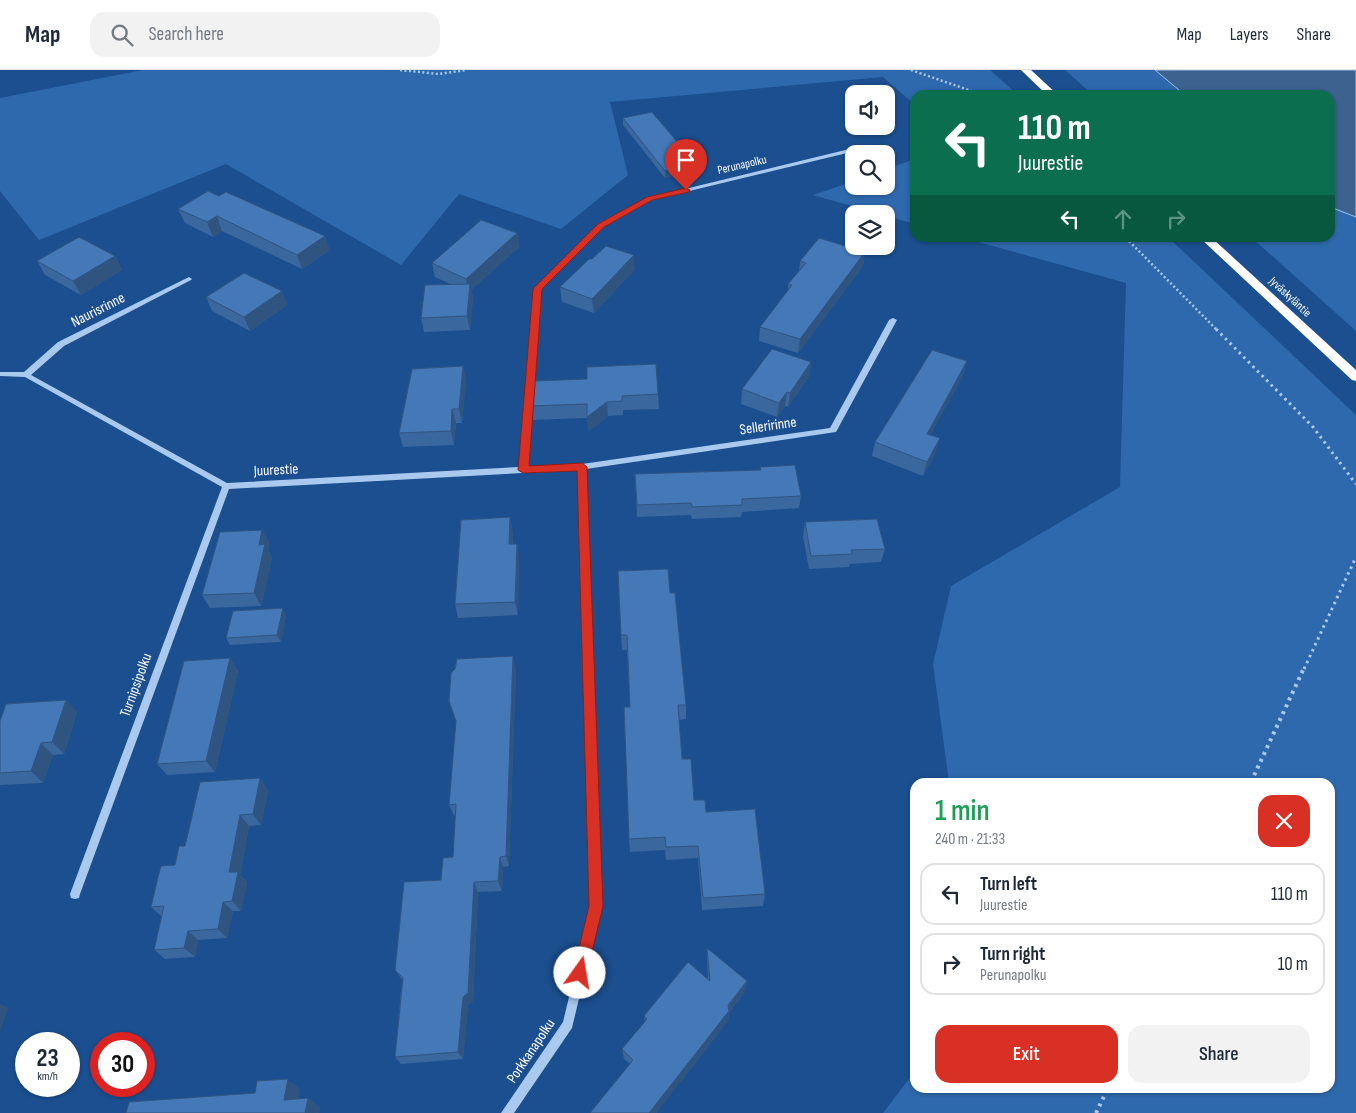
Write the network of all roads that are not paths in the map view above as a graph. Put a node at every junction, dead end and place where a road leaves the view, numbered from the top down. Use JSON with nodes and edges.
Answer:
{"nodes":[{"id":1,"x":1026,"y":70,"type":"edge"},
{"id":2,"x":1048,"y":90,"type":"edge"},
{"id":3,"x":845,"y":152,"type":"edge"},
{"id":4,"x":1210,"y":242,"type":"edge"},
{"id":5,"x":189,"y":279,"type":"dead end"},
{"id":6,"x":893,"y":320,"type":"dead end"},
{"id":7,"x":0,"y":374,"type":"edge"},
{"id":8,"x":26,"y":375,"type":"junction"},
{"id":9,"x":1356,"y":377,"type":"edge"},
{"id":10,"x":582,"y":467,"type":"junction"},
{"id":11,"x":523,"y":470,"type":"junction"},
{"id":12,"x":226,"y":486,"type":"junction"},
{"id":13,"x":75,"y":894,"type":"dead end"},
{"id":14,"x":507,"y":1113,"type":"edge"}],
"edges":[{"from":1,"to":2,"type":"highway"},
{"from":3,"to":11,"type":"street","name":"Perunapolku"},
{"from":4,"to":9,"type":"highway","name":"Jyväskyläntie"},
{"from":5,"to":8,"type":"street","name":"Naurisrinne"},
{"from":6,"to":10,"type":"street","name":"Selleririnne"},
{"from":7,"to":8,"type":"street"},
{"from":8,"to":12,"type":"street"},
{"from":10,"to":11,"type":"street","name":"Juurestie"},
{"from":10,"to":14,"type":"street","name":"Porkkanapolku"},
{"from":11,"to":12,"type":"street","name":"Juurestie"},
{"from":12,"to":13,"type":"street","name":"Turnipsipolku"}]}
